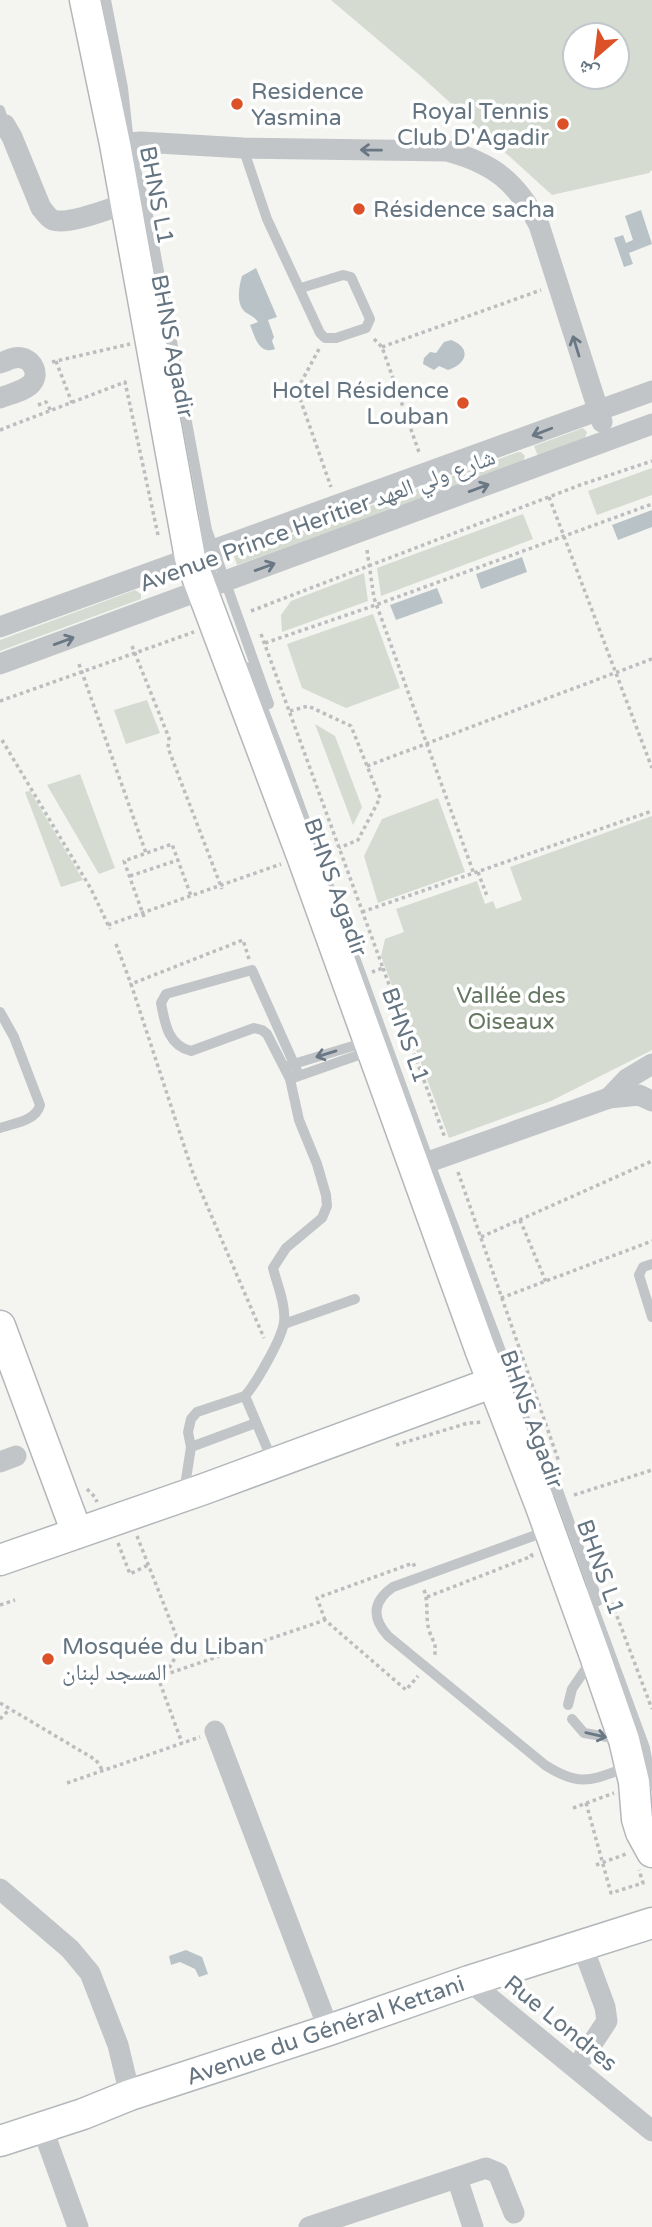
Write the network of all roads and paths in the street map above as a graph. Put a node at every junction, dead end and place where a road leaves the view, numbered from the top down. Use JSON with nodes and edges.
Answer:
{"nodes":[{"id":1,"x":85,"y":0,"type":"edge"},
{"id":2,"x":95,"y":0,"type":"edge"},
{"id":3,"x":106,"y":0,"type":"edge"},
{"id":4,"x":2,"y":120,"type":"edge"},
{"id":5,"x":123,"y":143,"type":"junction"},
{"id":6,"x":243,"y":148,"type":"junction"},
{"id":7,"x":124,"y":204,"type":"junction"},
{"id":8,"x":557,"y":285,"type":"junction"},
{"id":9,"x":301,"y":288,"type":"junction"},
{"id":10,"x":365,"y":328,"type":"junction"},
{"id":11,"x":325,"y":338,"type":"junction"},
{"id":12,"x":149,"y":339,"type":"junction"},
{"id":13,"x":382,"y":347,"type":"junction"},
{"id":14,"x":56,"y":361,"type":"junction"},
{"id":15,"x":0,"y":363,"type":"edge"},
{"id":16,"x":33,"y":367,"type":"junction"},
{"id":17,"x":652,"y":391,"type":"edge"},
{"id":18,"x":0,"y":398,"type":"edge"},
{"id":19,"x":72,"y":403,"type":"junction"},
{"id":20,"x":597,"y":411,"type":"junction"},
{"id":21,"x":652,"y":424,"type":"edge"},
{"id":22,"x":0,"y":430,"type":"edge"},
{"id":23,"x":608,"y":439,"type":"junction"},
{"id":24,"x":420,"y":457,"type":"dead end"},
{"id":25,"x":652,"y":461,"type":"edge"},
{"id":26,"x":332,"y":489,"type":"dead end"},
{"id":27,"x":652,"y":504,"type":"edge"},
{"id":28,"x":365,"y":530,"type":"junction"},
{"id":29,"x":158,"y":535,"type":"dead end"},
{"id":30,"x":564,"y":536,"type":"junction"},
{"id":31,"x":203,"y":553,"type":"junction"},
{"id":32,"x":214,"y":586,"type":"junction"},
{"id":33,"x":377,"y":605,"type":"junction"},
{"id":34,"x":251,"y":611,"type":"dead end"},
{"id":35,"x":256,"y":622,"type":"dead end"},
{"id":36,"x":0,"y":627,"type":"edge"},
{"id":37,"x":194,"y":632,"type":"dead end"},
{"id":38,"x":260,"y":633,"type":"dead end"},
{"id":39,"x":265,"y":644,"type":"junction"},
{"id":40,"x":132,"y":646,"type":"dead end"},
{"id":41,"x":136,"y":654,"type":"junction"},
{"id":42,"x":652,"y":659,"type":"edge"},
{"id":43,"x":0,"y":664,"type":"edge"},
{"id":44,"x":79,"y":664,"type":"dead end"},
{"id":45,"x":82,"y":671,"type":"junction"},
{"id":46,"x":616,"y":673,"type":"junction"},
{"id":47,"x":0,"y":701,"type":"edge"},
{"id":48,"x":289,"y":711,"type":"junction"},
{"id":49,"x":2,"y":740,"type":"dead end"},
{"id":50,"x":427,"y":743,"type":"junction"},
{"id":51,"x":367,"y":766,"type":"junction"},
{"id":52,"x":652,"y":768,"type":"edge"},
{"id":53,"x":652,"y":811,"type":"edge"},
{"id":54,"x":339,"y":848,"type":"junction"},
{"id":55,"x":146,"y":853,"type":"junction"},
{"id":56,"x":178,"y":860,"type":"junction"},
{"id":57,"x":283,"y":863,"type":"dead end"},
{"id":58,"x":476,"y":873,"type":"junction"},
{"id":59,"x":130,"y":876,"type":"junction"},
{"id":60,"x":221,"y":887,"type":"junction"},
{"id":61,"x":191,"y":896,"type":"junction"},
{"id":62,"x":487,"y":896,"type":"dead end"},
{"id":63,"x":362,"y":912,"type":"junction"},
{"id":64,"x":144,"y":914,"type":"junction"},
{"id":65,"x":116,"y":944,"type":"dead end"},
{"id":66,"x":162,"y":964,"type":"dead end"},
{"id":67,"x":383,"y":968,"type":"junction"},
{"id":68,"x":252,"y":970,"type":"junction"},
{"id":69,"x":165,"y":971,"type":"junction"},
{"id":70,"x":368,"y":973,"type":"junction"},
{"id":71,"x":131,"y":984,"type":"junction"},
{"id":72,"x":0,"y":1012,"type":"edge"},
{"id":73,"x":370,"y":1046,"type":"junction"},
{"id":74,"x":652,"y":1064,"type":"edge"},
{"id":75,"x":292,"y":1071,"type":"junction"},
{"id":76,"x":609,"y":1098,"type":"junction"},
{"id":77,"x":652,"y":1101,"type":"edge"},
{"id":78,"x":1,"y":1125,"type":"edge"},
{"id":79,"x":433,"y":1160,"type":"junction"},
{"id":80,"x":652,"y":1161,"type":"edge"},
{"id":81,"x":520,"y":1220,"type":"junction"},
{"id":82,"x":480,"y":1237,"type":"junction"},
{"id":83,"x":652,"y":1241,"type":"edge"},
{"id":84,"x":652,"y":1264,"type":"edge"},
{"id":85,"x":546,"y":1282,"type":"junction"},
{"id":86,"x":501,"y":1298,"type":"junction"},
{"id":87,"x":355,"y":1299,"type":"dead end"},
{"id":88,"x":652,"y":1317,"type":"edge"},
{"id":89,"x":284,"y":1324,"type":"junction"},
{"id":90,"x":0,"y":1326,"type":"edge"},
{"id":91,"x":271,"y":1353,"type":"junction"},
{"id":92,"x":494,"y":1382,"type":"junction"},
{"id":93,"x":245,"y":1396,"type":"junction"},
{"id":94,"x":256,"y":1423,"type":"junction"},
{"id":95,"x":191,"y":1447,"type":"junction"},
{"id":96,"x":274,"y":1463,"type":"junction"},
{"id":97,"x":562,"y":1470,"type":"dead end"},
{"id":98,"x":652,"y":1470,"type":"edge"},
{"id":99,"x":183,"y":1496,"type":"junction"},
{"id":100,"x":571,"y":1496,"type":"dead end"},
{"id":101,"x":135,"y":1531,"type":"dead end"},
{"id":102,"x":77,"y":1533,"type":"junction"},
{"id":103,"x":538,"y":1535,"type":"junction"},
{"id":104,"x":119,"y":1546,"type":"dead end"},
{"id":105,"x":0,"y":1560,"type":"edge"},
{"id":106,"x":148,"y":1565,"type":"junction"},
{"id":107,"x":419,"y":1576,"type":"junction"},
{"id":108,"x":609,"y":1596,"type":"dead end"},
{"id":109,"x":427,"y":1597,"type":"junction"},
{"id":110,"x":15,"y":1600,"type":"dead end"},
{"id":111,"x":0,"y":1605,"type":"edge"},
{"id":112,"x":325,"y":1620,"type":"junction"},
{"id":113,"x":595,"y":1656,"type":"junction"},
{"id":114,"x":427,"y":1667,"type":"junction"},
{"id":115,"x":164,"y":1675,"type":"junction"},
{"id":116,"x":0,"y":1703,"type":"edge"},
{"id":117,"x":568,"y":1705,"type":"dead end"},
{"id":118,"x":10,"y":1709,"type":"junction"},
{"id":119,"x":652,"y":1709,"type":"edge"},
{"id":120,"x":0,"y":1719,"type":"edge"},
{"id":121,"x":572,"y":1719,"type":"dead end"},
{"id":122,"x":215,"y":1731,"type":"joint"},
{"id":123,"x":182,"y":1743,"type":"junction"},
{"id":124,"x":629,"y":1758,"type":"edge"},
{"id":125,"x":103,"y":1771,"type":"junction"},
{"id":126,"x":67,"y":1783,"type":"dead end"},
{"id":127,"x":652,"y":1786,"type":"edge"},
{"id":128,"x":586,"y":1803,"type":"junction"},
{"id":129,"x":573,"y":1808,"type":"dead end"},
{"id":130,"x":640,"y":1856,"type":"edge"},
{"id":131,"x":602,"y":1863,"type":"junction"},
{"id":132,"x":596,"y":1865,"type":"dead end"},
{"id":133,"x":0,"y":1889,"type":"edge"},
{"id":134,"x":652,"y":1923,"type":"edge"},
{"id":135,"x":582,"y":1945,"type":"junction"},
{"id":136,"x":469,"y":1981,"type":"junction"},
{"id":137,"x":329,"y":2031,"type":"junction"},
{"id":138,"x":584,"y":2056,"type":"dead end"},
{"id":139,"x":130,"y":2095,"type":"junction"},
{"id":140,"x":42,"y":2127,"type":"junction"},
{"id":141,"x":652,"y":2131,"type":"edge"},
{"id":142,"x":0,"y":2141,"type":"edge"},
{"id":143,"x":457,"y":2178,"type":"junction"},
{"id":144,"x":514,"y":2213,"type":"dead end"},
{"id":145,"x":78,"y":2227,"type":"edge"},
{"id":146,"x":309,"y":2227,"type":"edge"},
{"id":147,"x":473,"y":2227,"type":"edge"}],
"edges":[{"from":1,"to":5,"type":"street","name":"BHNS Agadir"},
{"from":2,"to":5,"type":"lane","name":"BHNS L1"},
{"from":3,"to":5,"type":"lane","name":"BHNS Agadir"},
{"from":4,"to":7,"type":"street"},
{"from":5,"to":6,"type":"street"},
{"from":5,"to":7,"type":"street","name":"BHNS Agadir"},
{"from":5,"to":31,"type":"lane","name":"BHNS Agadir"},
{"from":8,"to":6,"type":"street","one_way":true},
{"from":6,"to":9,"type":"lane"},
{"from":7,"to":12,"type":"street","name":"BHNS Agadir"},
{"from":8,"to":13,"type":"path"},
{"from":20,"to":8,"type":"street","one_way":true},
{"from":9,"to":10,"type":"lane"},
{"from":9,"to":11,"type":"lane"},
{"from":10,"to":11,"type":"lane"},
{"from":10,"to":13,"type":"path"},
{"from":11,"to":26,"type":"path"},
{"from":12,"to":14,"type":"path"},
{"from":12,"to":31,"type":"street","name":"BHNS Agadir"},
{"from":13,"to":24,"type":"path"},
{"from":14,"to":16,"type":"path"},
{"from":14,"to":19,"type":"path"},
{"from":15,"to":16,"type":"street"},
{"from":16,"to":18,"type":"street"},
{"from":17,"to":20,"type":"street","name":"Avenue Prince Heritier شارع ولي العهد"},
{"from":19,"to":22,"type":"path"},
{"from":19,"to":29,"type":"path"},
{"from":20,"to":23,"type":"street"},
{"from":20,"to":31,"type":"street","name":"Avenue Prince Heritier شارع ولي العهد","one_way":true},
{"from":21,"to":23,"type":"street","name":"Avenue Prince Heritier شارع ولي العهد"},
{"from":28,"to":23,"type":"street","name":"Avenue Prince Heritier شارع ولي العهد","one_way":true},
{"from":25,"to":30,"type":"path"},
{"from":27,"to":30,"type":"path"},
{"from":32,"to":28,"type":"street","name":"Avenue Prince Heritier شارع ولي العهد","one_way":true},
{"from":28,"to":33,"type":"path"},
{"from":30,"to":33,"type":"path"},
{"from":30,"to":46,"type":"path"},
{"from":31,"to":32,"type":"street"},
{"from":31,"to":36,"type":"street","name":"Avenue Prince Heritier شارع ولي العهد"},
{"from":43,"to":32,"type":"street","name":"Avenue Prince Heritier شارع ولي العهد","one_way":true},
{"from":32,"to":70,"type":"lane","name":"BHNS Agadir"},
{"from":32,"to":73,"type":"street"},
{"from":32,"to":79,"type":"lane","name":"BHNS L1"},
{"from":33,"to":39,"type":"path"},
{"from":33,"to":50,"type":"path"},
{"from":34,"to":35,"type":"path"},
{"from":37,"to":41,"type":"path"},
{"from":38,"to":39,"type":"path"},
{"from":39,"to":48,"type":"path"},
{"from":40,"to":41,"type":"path"},
{"from":41,"to":45,"type":"path"},
{"from":41,"to":60,"type":"path"},
{"from":42,"to":46,"type":"path"},
{"from":44,"to":45,"type":"path"},
{"from":45,"to":47,"type":"path"},
{"from":45,"to":55,"type":"path"},
{"from":46,"to":50,"type":"path"},
{"from":46,"to":52,"type":"path"},
{"from":48,"to":51,"type":"path"},
{"from":48,"to":54,"type":"path"},
{"from":49,"to":64,"type":"path"},
{"from":50,"to":51,"type":"path"},
{"from":50,"to":58,"type":"path"},
{"from":51,"to":54,"type":"path"},
{"from":53,"to":58,"type":"path"},
{"from":54,"to":63,"type":"path"},
{"from":55,"to":56,"type":"path"},
{"from":55,"to":59,"type":"path"},
{"from":56,"to":59,"type":"path"},
{"from":56,"to":61,"type":"path"},
{"from":57,"to":60,"type":"path"},
{"from":58,"to":62,"type":"path"},
{"from":58,"to":63,"type":"path"},
{"from":59,"to":64,"type":"path"},
{"from":60,"to":61,"type":"path"},
{"from":61,"to":64,"type":"path"},
{"from":63,"to":67,"type":"path"},
{"from":65,"to":71,"type":"path"},
{"from":66,"to":69,"type":"path"},
{"from":67,"to":70,"type":"path"},
{"from":67,"to":79,"type":"path"},
{"from":68,"to":69,"type":"path"},
{"from":68,"to":75,"type":"lane"},
{"from":68,"to":75,"type":"lane"},
{"from":69,"to":71,"type":"path"},
{"from":70,"to":79,"type":"lane","name":"BHNS Agadir"},
{"from":71,"to":91,"type":"path"},
{"from":72,"to":78,"type":"lane"},
{"from":73,"to":75,"type":"lane"},
{"from":73,"to":79,"type":"street"},
{"from":74,"to":76,"type":"street"},
{"from":75,"to":89,"type":"lane"},
{"from":76,"to":77,"type":"street"},
{"from":76,"to":79,"type":"street"},
{"from":79,"to":82,"type":"path"},
{"from":79,"to":92,"type":"street"},
{"from":79,"to":124,"type":"lane","name":"BHNS Agadir"},
{"from":79,"to":127,"type":"lane","name":"BHNS L1"},
{"from":80,"to":81,"type":"path"},
{"from":81,"to":82,"type":"path"},
{"from":81,"to":85,"type":"path"},
{"from":82,"to":86,"type":"path"},
{"from":83,"to":85,"type":"path"},
{"from":84,"to":88,"type":"lane"},
{"from":85,"to":86,"type":"path"},
{"from":86,"to":97,"type":"path"},
{"from":87,"to":89,"type":"lane"},
{"from":89,"to":91,"type":"lane"},
{"from":90,"to":102,"type":"street"},
{"from":91,"to":93,"type":"lane"},
{"from":92,"to":96,"type":"street"},
{"from":92,"to":103,"type":"street"},
{"from":93,"to":94,"type":"lane"},
{"from":93,"to":95,"type":"lane"},
{"from":94,"to":95,"type":"lane"},
{"from":94,"to":96,"type":"lane"},
{"from":95,"to":99,"type":"lane"},
{"from":96,"to":99,"type":"street"},
{"from":98,"to":100,"type":"path"},
{"from":99,"to":102,"type":"street"},
{"from":101,"to":106,"type":"path"},
{"from":102,"to":105,"type":"street"},
{"from":103,"to":107,"type":"lane"},
{"from":103,"to":109,"type":"path"},
{"from":103,"to":113,"type":"street"},
{"from":104,"to":106,"type":"path"},
{"from":106,"to":115,"type":"path"},
{"from":107,"to":109,"type":"path"},
{"from":107,"to":112,"type":"path"},
{"from":107,"to":114,"type":"lane"},
{"from":108,"to":119,"type":"path"},
{"from":109,"to":114,"type":"path"},
{"from":110,"to":111,"type":"path"},
{"from":112,"to":114,"type":"path"},
{"from":112,"to":115,"type":"path"},
{"from":113,"to":117,"type":"lane"},
{"from":113,"to":124,"type":"street"},
{"from":114,"to":124,"type":"lane"},
{"from":115,"to":123,"type":"path"},
{"from":116,"to":118,"type":"path"},
{"from":118,"to":120,"type":"path"},
{"from":118,"to":125,"type":"path"},
{"from":121,"to":124,"type":"lane","one_way":true},
{"from":122,"to":123,"type":"path"},
{"from":122,"to":137,"type":"street"},
{"from":123,"to":125,"type":"path"},
{"from":124,"to":128,"type":"path"},
{"from":124,"to":130,"type":"street"},
{"from":125,"to":126,"type":"path"},
{"from":128,"to":129,"type":"path"},
{"from":128,"to":131,"type":"path"},
{"from":130,"to":131,"type":"path"},
{"from":130,"to":131,"type":"path"},
{"from":131,"to":132,"type":"path"},
{"from":133,"to":139,"type":"street"},
{"from":134,"to":135,"type":"street","name":"Avenue du Général Kettani"},
{"from":135,"to":136,"type":"street","name":"Avenue du Général Kettani"},
{"from":135,"to":138,"type":"street"},
{"from":136,"to":137,"type":"street","name":"Avenue du Général Kettani"},
{"from":136,"to":141,"type":"street","name":"Rue Londres"},
{"from":137,"to":139,"type":"street","name":"Avenue du Général Kettani"},
{"from":139,"to":140,"type":"street","name":"Avenue du Général Kettani"},
{"from":140,"to":142,"type":"street","name":"Avenue du Général Kettani"},
{"from":140,"to":145,"type":"street"},
{"from":143,"to":144,"type":"street"},
{"from":143,"to":146,"type":"street"},
{"from":143,"to":147,"type":"street"}]}
